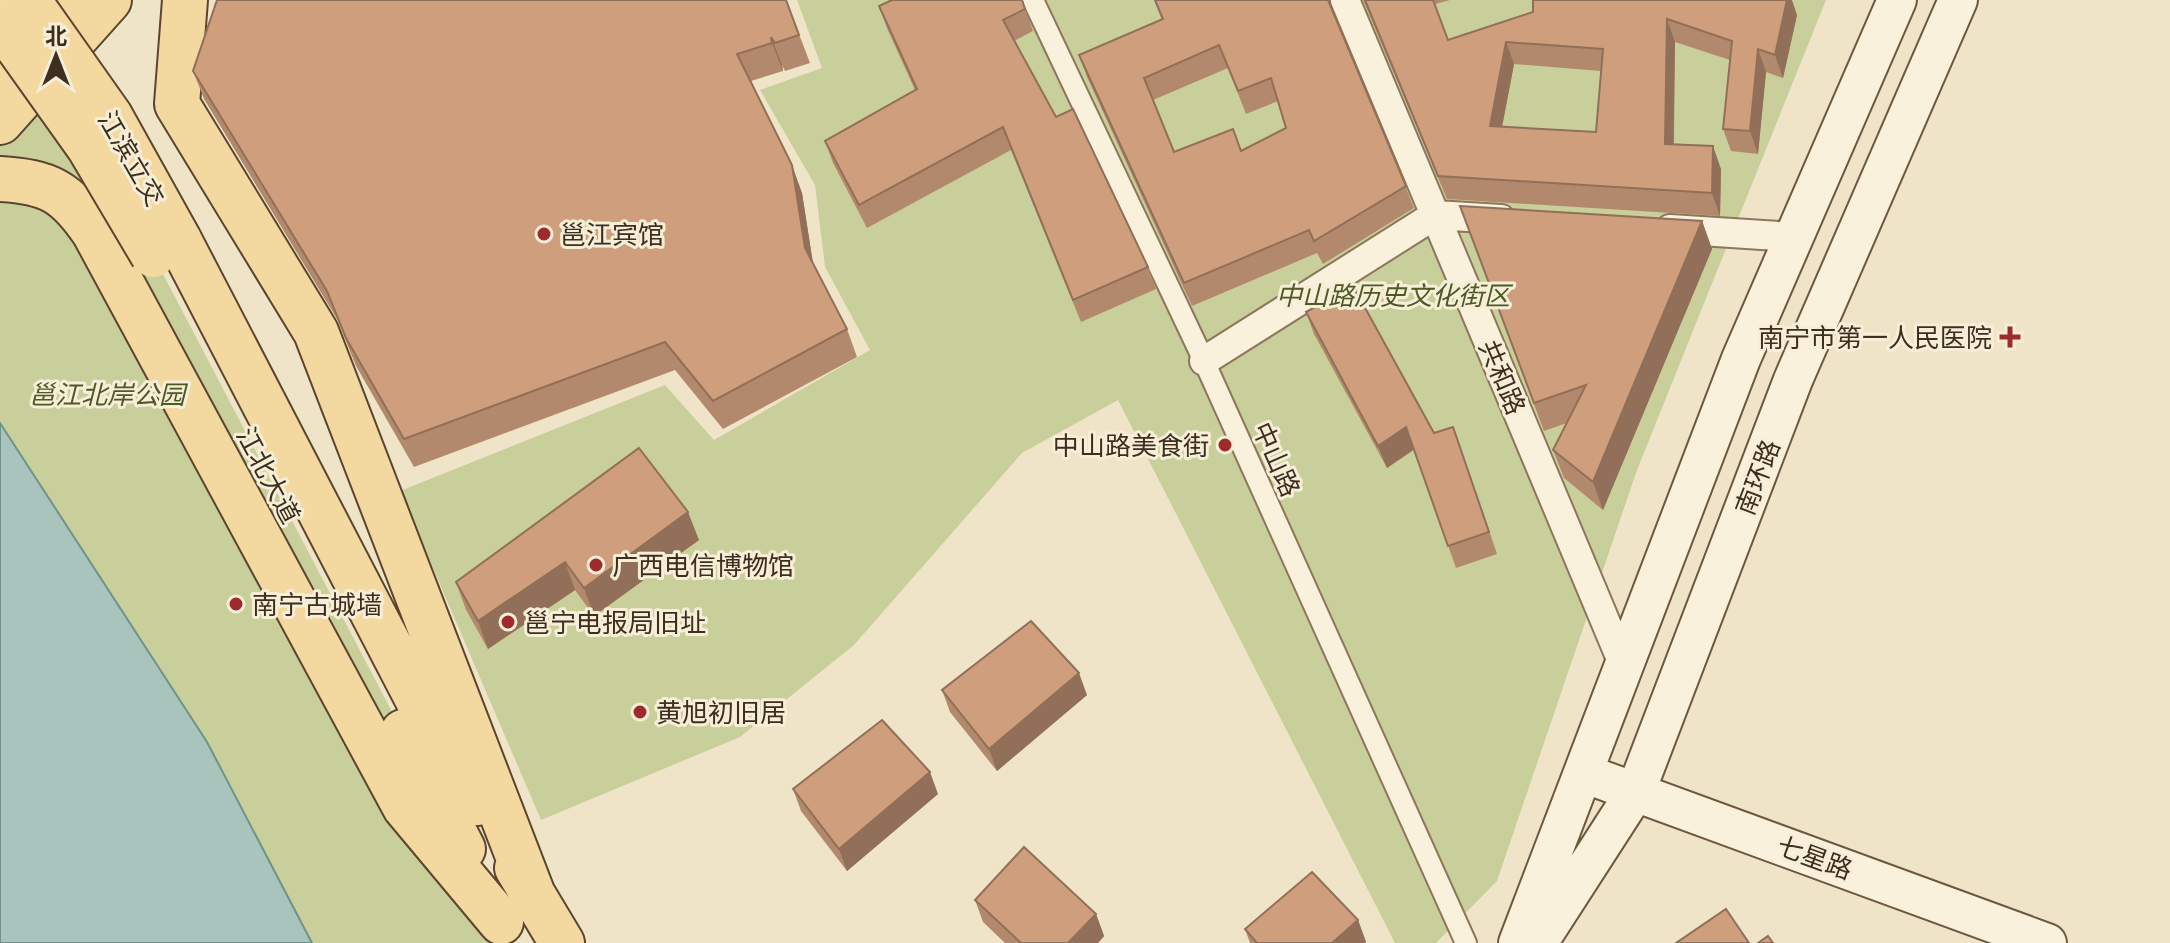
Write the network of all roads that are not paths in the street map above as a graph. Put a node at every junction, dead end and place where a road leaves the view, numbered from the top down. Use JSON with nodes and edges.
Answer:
{"nodes":[{"id":1,"x":28,"y":0,"type":"edge"},
{"id":2,"x":67,"y":0,"type":"edge"},
{"id":3,"x":109,"y":0,"type":"edge"},
{"id":4,"x":185,"y":0,"type":"edge"},
{"id":5,"x":1033,"y":0,"type":"edge"},
{"id":6,"x":1345,"y":0,"type":"edge"},
{"id":7,"x":1897,"y":0,"type":"edge"},
{"id":8,"x":1958,"y":0,"type":"edge"},
{"id":9,"x":0,"y":22,"type":"edge"},
{"id":10,"x":0,"y":72,"type":"edge"},
{"id":11,"x":0,"y":122,"type":"edge"},
{"id":12,"x":0,"y":179,"type":"edge"},
{"id":13,"x":1435,"y":215,"type":"junction"},
{"id":14,"x":1528,"y":220,"type":"edge"},
{"id":15,"x":1637,"y":227,"type":"edge"},
{"id":16,"x":1793,"y":237,"type":"junction"},
{"id":17,"x":179,"y":240,"type":"joint"},
{"id":18,"x":1204,"y":361,"type":"junction"},
{"id":19,"x":1624,"y":666,"type":"junction"},
{"id":20,"x":420,"y":735,"type":"junction"},
{"id":21,"x":1583,"y":773,"type":"junction"},
{"id":22,"x":1636,"y":791,"type":"junction"},
{"id":23,"x":516,"y":920,"type":"edge"},
{"id":24,"x":562,"y":943,"type":"edge"},
{"id":25,"x":1466,"y":943,"type":"edge"},
{"id":26,"x":1518,"y":943,"type":"edge"},
{"id":27,"x":1538,"y":943,"type":"edge"},
{"id":28,"x":2047,"y":943,"type":"edge"}],
"edges":[{"from":1,"to":17,"type":"main road","name":"江滨立交","bridge":true},
{"from":2,"to":10,"type":"main road"},
{"from":3,"to":11,"type":"main road"},
{"from":4,"to":23,"type":"main road"},
{"from":5,"to":18,"type":"street","name":"中山路"},
{"from":6,"to":13,"type":"street","name":"共和路"},
{"from":7,"to":16,"type":"main road"},
{"from":8,"to":22,"type":"main road","name":"南环路"},
{"from":9,"to":20,"type":"main road","name":"江北大道","bridge":true},
{"from":12,"to":23,"type":"main road"},
{"from":13,"to":14,"type":"street"},
{"from":13,"to":18,"type":"street"},
{"from":13,"to":19,"type":"street","name":"共和路"},
{"from":15,"to":16,"type":"street"},
{"from":16,"to":19,"type":"main road"},
{"from":17,"to":20,"type":"main road","name":"江北大道"},
{"from":18,"to":25,"type":"street","name":"中山路"},
{"from":19,"to":21,"type":"main road"},
{"from":20,"to":23,"type":"main road","name":"江北大道"},
{"from":21,"to":22,"type":"main road","name":"七星路"},
{"from":21,"to":26,"type":"main road"},
{"from":22,"to":27,"type":"main road","name":"南环路"},
{"from":22,"to":28,"type":"main road","name":"七星路"},
{"from":23,"to":24,"type":"main road","name":"江北大道"}]}
